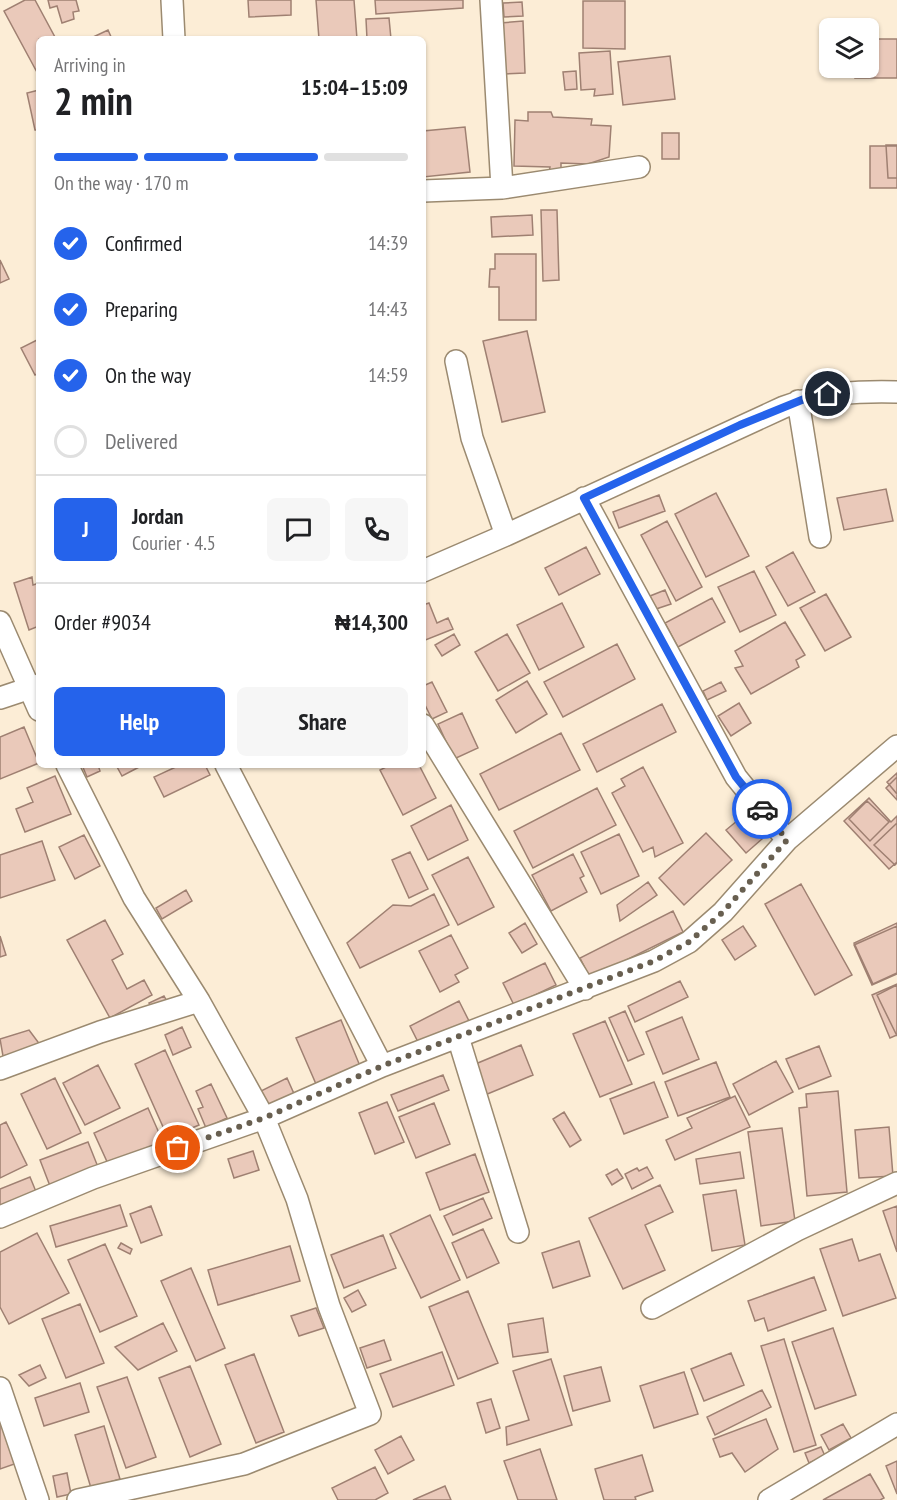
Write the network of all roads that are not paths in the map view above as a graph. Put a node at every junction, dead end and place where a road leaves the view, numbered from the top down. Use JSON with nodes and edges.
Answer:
{"nodes":[{"id":1,"x":172,"y":0,"type":"edge"},
{"id":2,"x":491,"y":0,"type":"edge"},
{"id":3,"x":174,"y":36,"type":"edge"},
{"id":4,"x":639,"y":167,"type":"dead end"},
{"id":5,"x":502,"y":188,"type":"junction"},
{"id":6,"x":426,"y":191,"type":"edge"},
{"id":7,"x":456,"y":361,"type":"dead end"},
{"id":8,"x":897,"y":392,"type":"edge"},
{"id":9,"x":798,"y":401,"type":"junction"},
{"id":10,"x":584,"y":498,"type":"junction"},
{"id":11,"x":506,"y":535,"type":"junction"},
{"id":12,"x":820,"y":537,"type":"dead end"},
{"id":13,"x":426,"y":570,"type":"edge"},
{"id":14,"x":0,"y":622,"type":"edge"},
{"id":15,"x":34,"y":687,"type":"edge"},
{"id":16,"x":0,"y":698,"type":"edge"},
{"id":17,"x":426,"y":730,"type":"edge"},
{"id":18,"x":897,"y":746,"type":"edge"},
{"id":19,"x":69,"y":768,"type":"edge"},
{"id":20,"x":228,"y":768,"type":"edge"},
{"id":21,"x":787,"y":840,"type":"junction"},
{"id":22,"x":585,"y":989,"type":"junction"},
{"id":23,"x":199,"y":1001,"type":"junction"},
{"id":24,"x":458,"y":1037,"type":"junction"},
{"id":25,"x":382,"y":1066,"type":"junction"},
{"id":26,"x":0,"y":1069,"type":"edge"},
{"id":27,"x":264,"y":1118,"type":"junction"},
{"id":28,"x":897,"y":1183,"type":"edge"},
{"id":29,"x":0,"y":1217,"type":"edge"},
{"id":30,"x":518,"y":1232,"type":"dead end"},
{"id":31,"x":652,"y":1308,"type":"dead end"},
{"id":32,"x":0,"y":1388,"type":"edge"},
{"id":33,"x":897,"y":1424,"type":"edge"},
{"id":34,"x":38,"y":1500,"type":"edge"},
{"id":35,"x":78,"y":1500,"type":"edge"},
{"id":36,"x":769,"y":1500,"type":"edge"}],
"edges":[{"from":1,"to":3,"type":"street"},
{"from":2,"to":5,"type":"street"},
{"from":4,"to":5,"type":"street"},
{"from":5,"to":6,"type":"street"},
{"from":7,"to":11,"type":"street"},
{"from":8,"to":9,"type":"street"},
{"from":9,"to":10,"type":"street"},
{"from":9,"to":12,"type":"street"},
{"from":10,"to":11,"type":"street"},
{"from":10,"to":21,"type":"street"},
{"from":11,"to":13,"type":"street"},
{"from":14,"to":15,"type":"street"},
{"from":15,"to":16,"type":"street"},
{"from":17,"to":22,"type":"street"},
{"from":18,"to":21,"type":"street"},
{"from":19,"to":23,"type":"street"},
{"from":20,"to":25,"type":"street"},
{"from":21,"to":22,"type":"street"},
{"from":22,"to":24,"type":"street"},
{"from":23,"to":26,"type":"street"},
{"from":23,"to":27,"type":"street"},
{"from":24,"to":25,"type":"street"},
{"from":24,"to":30,"type":"street"},
{"from":25,"to":27,"type":"street"},
{"from":27,"to":29,"type":"street"},
{"from":27,"to":35,"type":"street"},
{"from":28,"to":31,"type":"street"},
{"from":32,"to":34,"type":"street"},
{"from":33,"to":36,"type":"street"}]}
